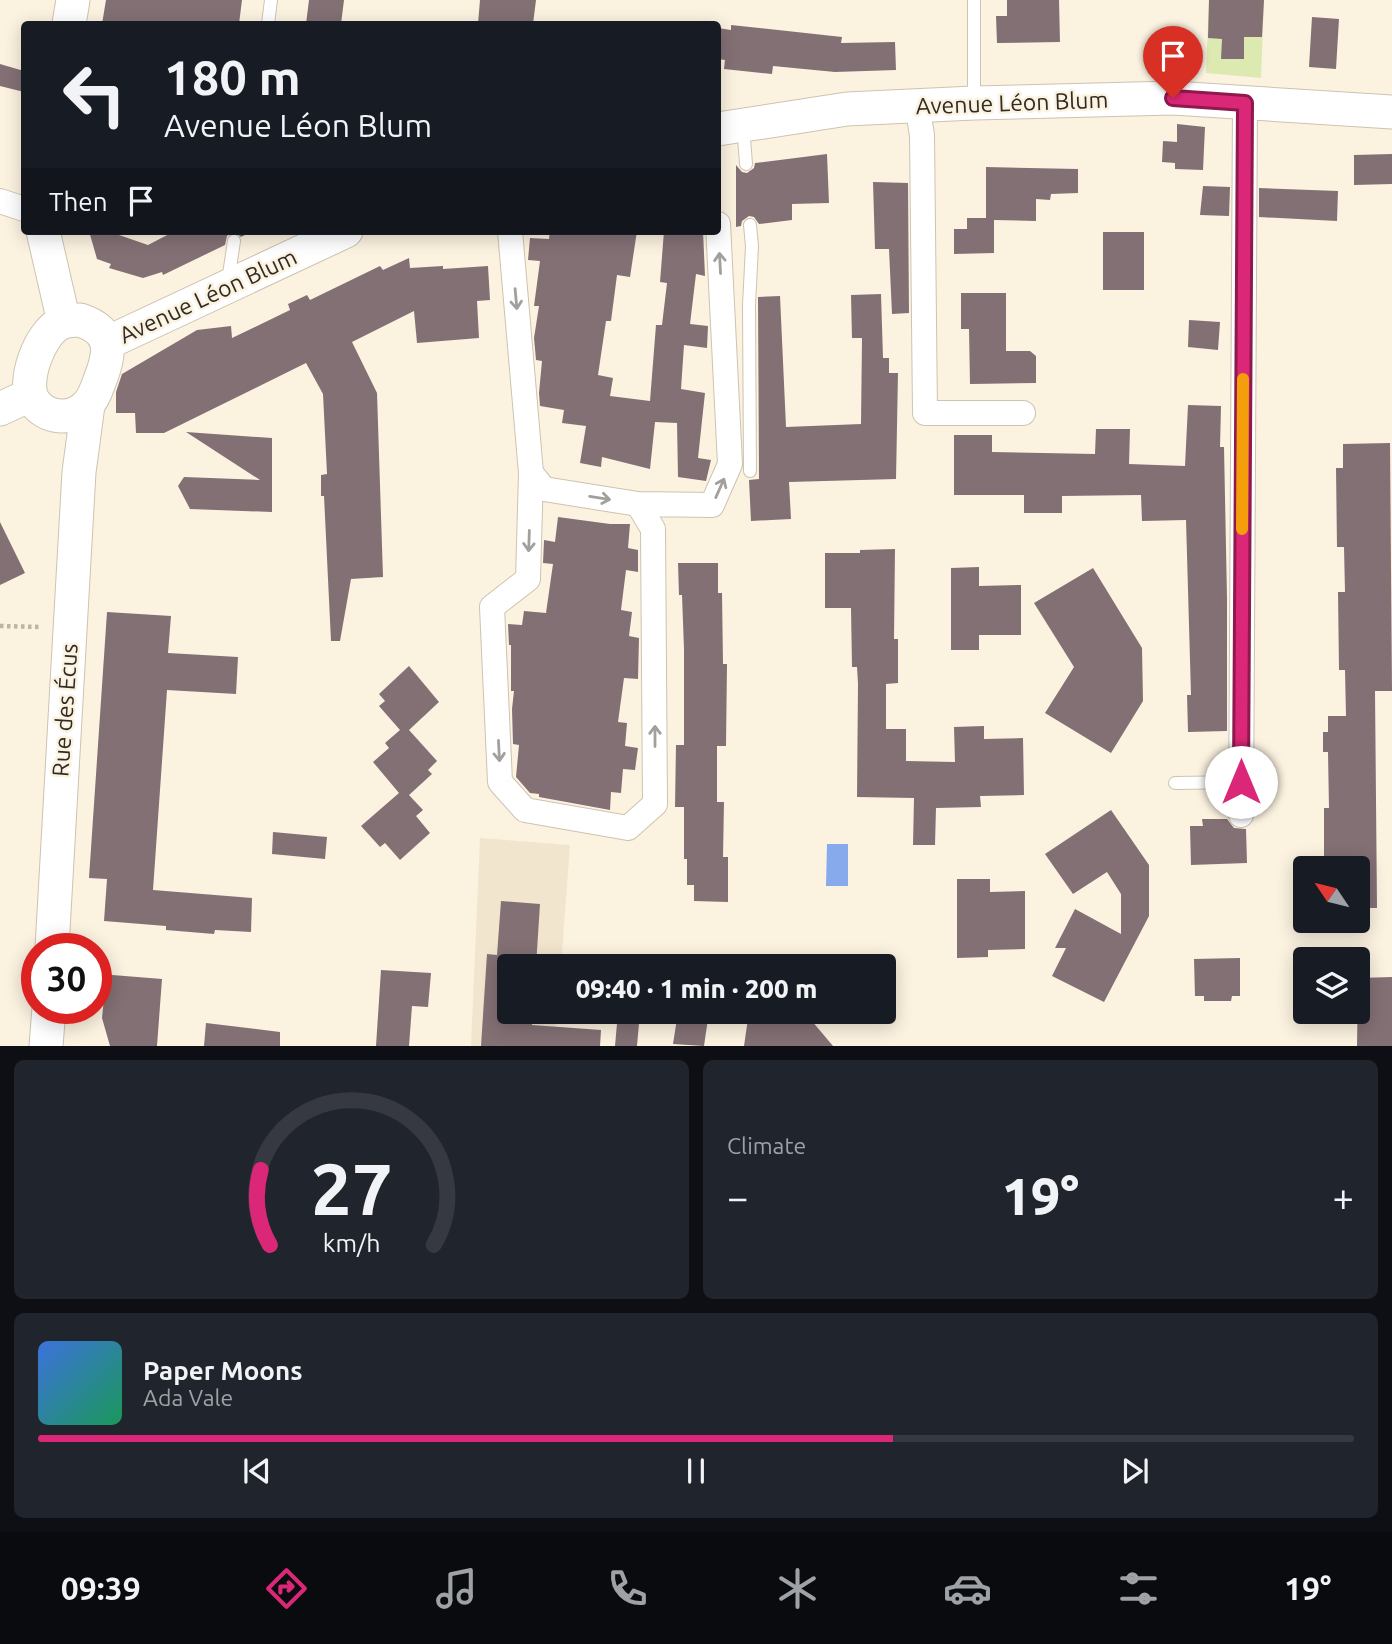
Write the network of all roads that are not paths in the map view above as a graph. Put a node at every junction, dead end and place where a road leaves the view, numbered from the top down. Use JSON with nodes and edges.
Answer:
{"nodes":[{"id":1,"x":73,"y":0,"type":"edge"},
{"id":2,"x":271,"y":0,"type":"edge"},
{"id":3,"x":974,"y":0,"type":"edge"},
{"id":4,"x":70,"y":21,"type":"edge"},
{"id":5,"x":268,"y":21,"type":"edge"},
{"id":6,"x":974,"y":103,"type":"junction"},
{"id":7,"x":1245,"y":103,"type":"junction"},
{"id":8,"x":917,"y":105,"type":"junction"},
{"id":9,"x":1392,"y":112,"type":"edge"},
{"id":10,"x":730,"y":127,"type":"edge"},
{"id":11,"x":746,"y":164,"type":"dead end"},
{"id":12,"x":0,"y":201,"type":"edge"},
{"id":13,"x":21,"y":208,"type":"edge"},
{"id":14,"x":750,"y":225,"type":"dead end"},
{"id":15,"x":44,"y":235,"type":"edge"},
{"id":16,"x":338,"y":235,"type":"edge"},
{"id":17,"x":510,"y":235,"type":"edge"},
{"id":18,"x":719,"y":235,"type":"edge"},
{"id":19,"x":234,"y":241,"type":"dead end"},
{"id":20,"x":226,"y":288,"type":"junction"},
{"id":21,"x":64,"y":322,"type":"junction"},
{"id":22,"x":107,"y":344,"type":"junction"},
{"id":23,"x":40,"y":404,"type":"junction"},
{"id":24,"x":88,"y":405,"type":"junction"},
{"id":25,"x":0,"y":409,"type":"edge"},
{"id":26,"x":1023,"y":413,"type":"dead end"},
{"id":27,"x":750,"y":471,"type":"dead end"},
{"id":28,"x":79,"y":472,"type":"junction"},
{"id":29,"x":531,"y":473,"type":"junction"},
{"id":30,"x":638,"y":504,"type":"junction"},
{"id":31,"x":1241,"y":782,"type":"junction"},
{"id":32,"x":1175,"y":783,"type":"dead end"},
{"id":33,"x":1241,"y":815,"type":"dead end"},
{"id":34,"x":53,"y":933,"type":"edge"},
{"id":35,"x":48,"y":1024,"type":"edge"},
{"id":36,"x":47,"y":1044,"type":"edge"}],
"edges":[{"from":1,"to":4,"type":"street"},
{"from":2,"to":5,"type":"lane"},
{"from":3,"to":6,"type":"lane"},
{"from":6,"to":7,"type":"street","name":"Avenue Léon Blum"},
{"from":6,"to":8,"type":"street","name":"Avenue Léon Blum"},
{"from":7,"to":9,"type":"street","name":"Avenue Léon Blum"},
{"from":7,"to":31,"type":"street"},
{"from":8,"to":10,"type":"street","name":"Avenue Léon Blum"},
{"from":8,"to":26,"type":"street"},
{"from":10,"to":11,"type":"lane"},
{"from":12,"to":13,"type":"street"},
{"from":14,"to":27,"type":"lane"},
{"from":15,"to":21,"type":"street"},
{"from":16,"to":20,"type":"street","name":"Avenue Léon Blum"},
{"from":17,"to":29,"type":"street","one_way":true},
{"from":30,"to":18,"type":"street","one_way":true},
{"from":19,"to":20,"type":"lane"},
{"from":20,"to":22,"type":"street","name":"Avenue Léon Blum"},
{"from":21,"to":22,"type":"street"},
{"from":21,"to":23,"type":"street"},
{"from":22,"to":24,"type":"street"},
{"from":23,"to":24,"type":"street"},
{"from":23,"to":25,"type":"street"},
{"from":23,"to":28,"type":"street","name":"Rue des Écus"},
{"from":24,"to":28,"type":"street","name":"Rue des Écus"},
{"from":28,"to":34,"type":"street","name":"Rue des Écus"},
{"from":29,"to":30,"type":"street","one_way":true},
{"from":29,"to":30,"type":"street","one_way":true},
{"from":31,"to":32,"type":"lane"},
{"from":31,"to":33,"type":"street"},
{"from":35,"to":36,"type":"street"}]}
